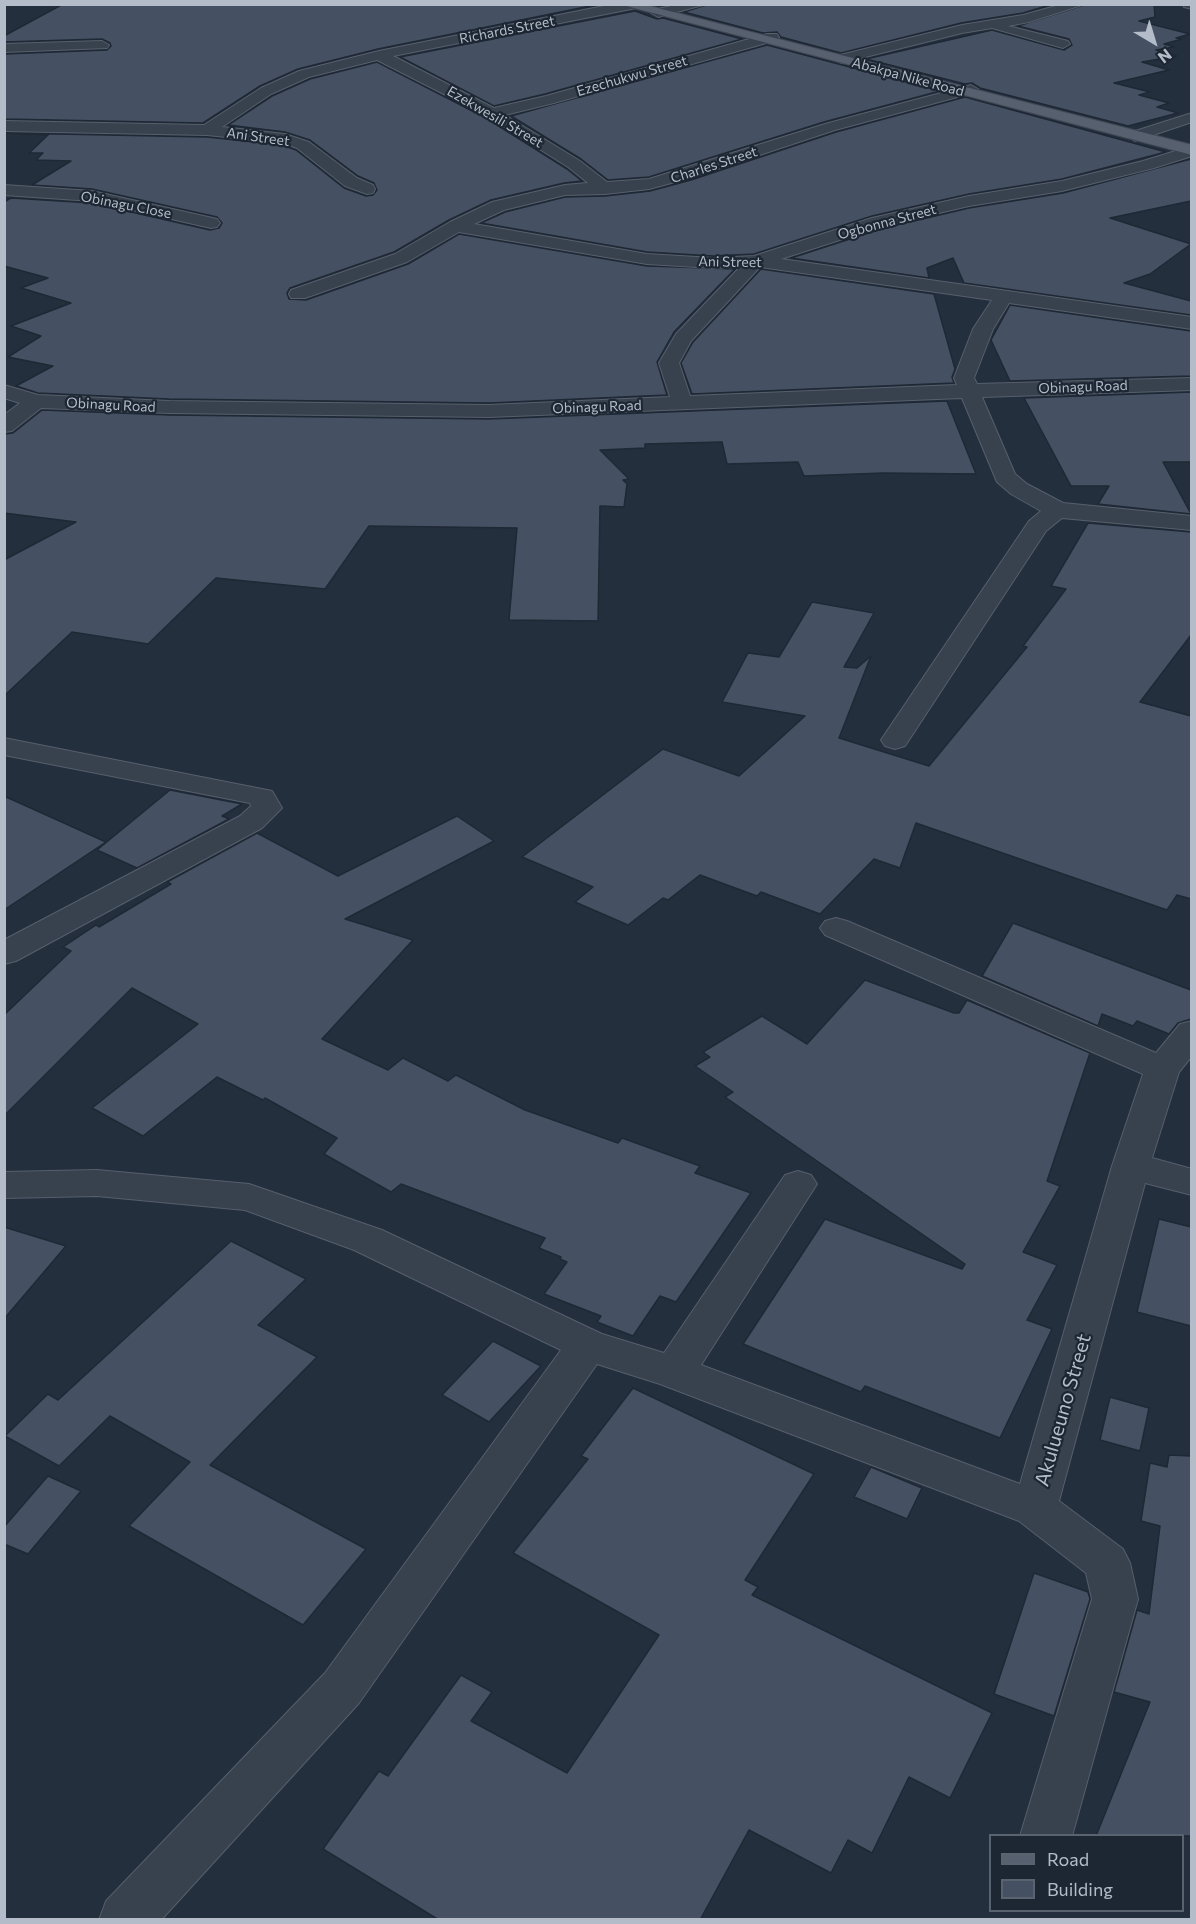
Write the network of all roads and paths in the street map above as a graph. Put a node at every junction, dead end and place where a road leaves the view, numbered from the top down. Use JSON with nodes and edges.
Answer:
{"nodes":[{"id":1,"x":701,"y":4,"type":"edge"},
{"id":2,"x":1079,"y":4,"type":"edge"},
{"id":3,"x":633,"y":5,"type":"edge"},
{"id":4,"x":662,"y":12,"type":"junction"},
{"id":5,"x":991,"y":25,"type":"junction"},
{"id":6,"x":768,"y":39,"type":"junction"},
{"id":7,"x":1064,"y":44,"type":"dead end"},
{"id":8,"x":102,"y":45,"type":"dead end"},
{"id":9,"x":4,"y":48,"type":"edge"},
{"id":10,"x":379,"y":55,"type":"junction"},
{"id":11,"x":846,"y":58,"type":"junction"},
{"id":12,"x":967,"y":90,"type":"junction"},
{"id":13,"x":492,"y":113,"type":"junction"},
{"id":14,"x":1191,"y":117,"type":"edge"},
{"id":15,"x":4,"y":126,"type":"edge"},
{"id":16,"x":207,"y":130,"type":"junction"},
{"id":17,"x":1140,"y":135,"type":"junction"},
{"id":18,"x":1191,"y":149,"type":"edge"},
{"id":19,"x":367,"y":189,"type":"dead end"},
{"id":20,"x":605,"y":189,"type":"junction"},
{"id":21,"x":4,"y":190,"type":"edge"},
{"id":22,"x":211,"y":223,"type":"dead end"},
{"id":23,"x":456,"y":226,"type":"junction"},
{"id":24,"x":756,"y":261,"type":"junction"},
{"id":25,"x":298,"y":294,"type":"dead end"},
{"id":26,"x":1004,"y":296,"type":"junction"},
{"id":27,"x":1191,"y":323,"type":"edge"},
{"id":28,"x":1191,"y":384,"type":"edge"},
{"id":29,"x":4,"y":391,"type":"edge"},
{"id":30,"x":970,"y":392,"type":"junction"},
{"id":31,"x":36,"y":401,"type":"junction"},
{"id":32,"x":682,"y":403,"type":"junction"},
{"id":33,"x":4,"y":426,"type":"edge"},
{"id":34,"x":1057,"y":510,"type":"junction"},
{"id":35,"x":1191,"y":523,"type":"edge"},
{"id":36,"x":895,"y":740,"type":"dead end"},
{"id":37,"x":4,"y":746,"type":"edge"},
{"id":38,"x":836,"y":928,"type":"dead end"},
{"id":39,"x":4,"y":954,"type":"edge"},
{"id":40,"x":1191,"y":1032,"type":"edge"},
{"id":41,"x":1162,"y":1070,"type":"junction"},
{"id":42,"x":1131,"y":1166,"type":"junction"},
{"id":43,"x":1191,"y":1182,"type":"edge"},
{"id":44,"x":798,"y":1184,"type":"dead end"},
{"id":45,"x":4,"y":1185,"type":"edge"},
{"id":46,"x":588,"y":1345,"type":"junction"},
{"id":47,"x":674,"y":1372,"type":"junction"},
{"id":48,"x":1035,"y":1508,"type":"junction"},
{"id":49,"x":1047,"y":1834,"type":"edge"},
{"id":50,"x":125,"y":1920,"type":"edge"}],
"edges":[{"from":1,"to":4,"type":"street"},
{"from":2,"to":5,"type":"street"},
{"from":3,"to":4,"type":"main road","name":"Abakpa Nike Road"},
{"from":3,"to":10,"type":"street","name":"Richards Street"},
{"from":4,"to":6,"type":"main road","name":"Abakpa Nike Road"},
{"from":5,"to":7,"type":"street"},
{"from":5,"to":11,"type":"street"},
{"from":6,"to":11,"type":"main road","name":"Abakpa Nike Road"},
{"from":6,"to":13,"type":"street","name":"Ezechukwu Street"},
{"from":8,"to":9,"type":"street"},
{"from":10,"to":13,"type":"street","name":"Ezekwesili Street"},
{"from":10,"to":16,"type":"street","name":"Richards Street"},
{"from":11,"to":12,"type":"main road","name":"Abakpa Nike Road"},
{"from":12,"to":17,"type":"main road","name":"Abakpa Nike Road"},
{"from":12,"to":20,"type":"street","name":"Charles Street"},
{"from":13,"to":20,"type":"street","name":"Ezekwesili Street"},
{"from":14,"to":17,"type":"street"},
{"from":15,"to":16,"type":"street","name":"Ani Street"},
{"from":16,"to":19,"type":"street","name":"Ani Street"},
{"from":17,"to":18,"type":"main road","name":"Abakpa Nike Road"},
{"from":18,"to":24,"type":"street","name":"Ogbonna Street"},
{"from":20,"to":23,"type":"street","name":"Charles Street"},
{"from":21,"to":22,"type":"street","name":"Obinagu Close"},
{"from":23,"to":24,"type":"street","name":"Ani Street"},
{"from":23,"to":25,"type":"street","name":"Charles Street"},
{"from":24,"to":26,"type":"street","name":"Ani Street"},
{"from":24,"to":32,"type":"street","name":"Ogbonna Street"},
{"from":26,"to":27,"type":"street","name":"Ani Street"},
{"from":26,"to":30,"type":"street"},
{"from":28,"to":30,"type":"street","name":"Obinagu Road"},
{"from":29,"to":31,"type":"street","name":"Obinagu Road"},
{"from":30,"to":32,"type":"street","name":"Obinagu Road"},
{"from":30,"to":34,"type":"street"},
{"from":31,"to":32,"type":"street","name":"Obinagu Road"},
{"from":31,"to":33,"type":"street"},
{"from":34,"to":35,"type":"street"},
{"from":34,"to":36,"type":"street"},
{"from":37,"to":39,"type":"street"},
{"from":38,"to":41,"type":"street"},
{"from":40,"to":41,"type":"street","name":"Akulueuno Street"},
{"from":41,"to":42,"type":"street","name":"Akulueuno Street"},
{"from":42,"to":43,"type":"street"},
{"from":42,"to":48,"type":"street","name":"Akulueuno Street"},
{"from":44,"to":47,"type":"street"},
{"from":45,"to":46,"type":"street"},
{"from":46,"to":47,"type":"street"},
{"from":46,"to":50,"type":"street"},
{"from":47,"to":48,"type":"street"},
{"from":48,"to":49,"type":"street","name":"Akulueuno Street"}]}
